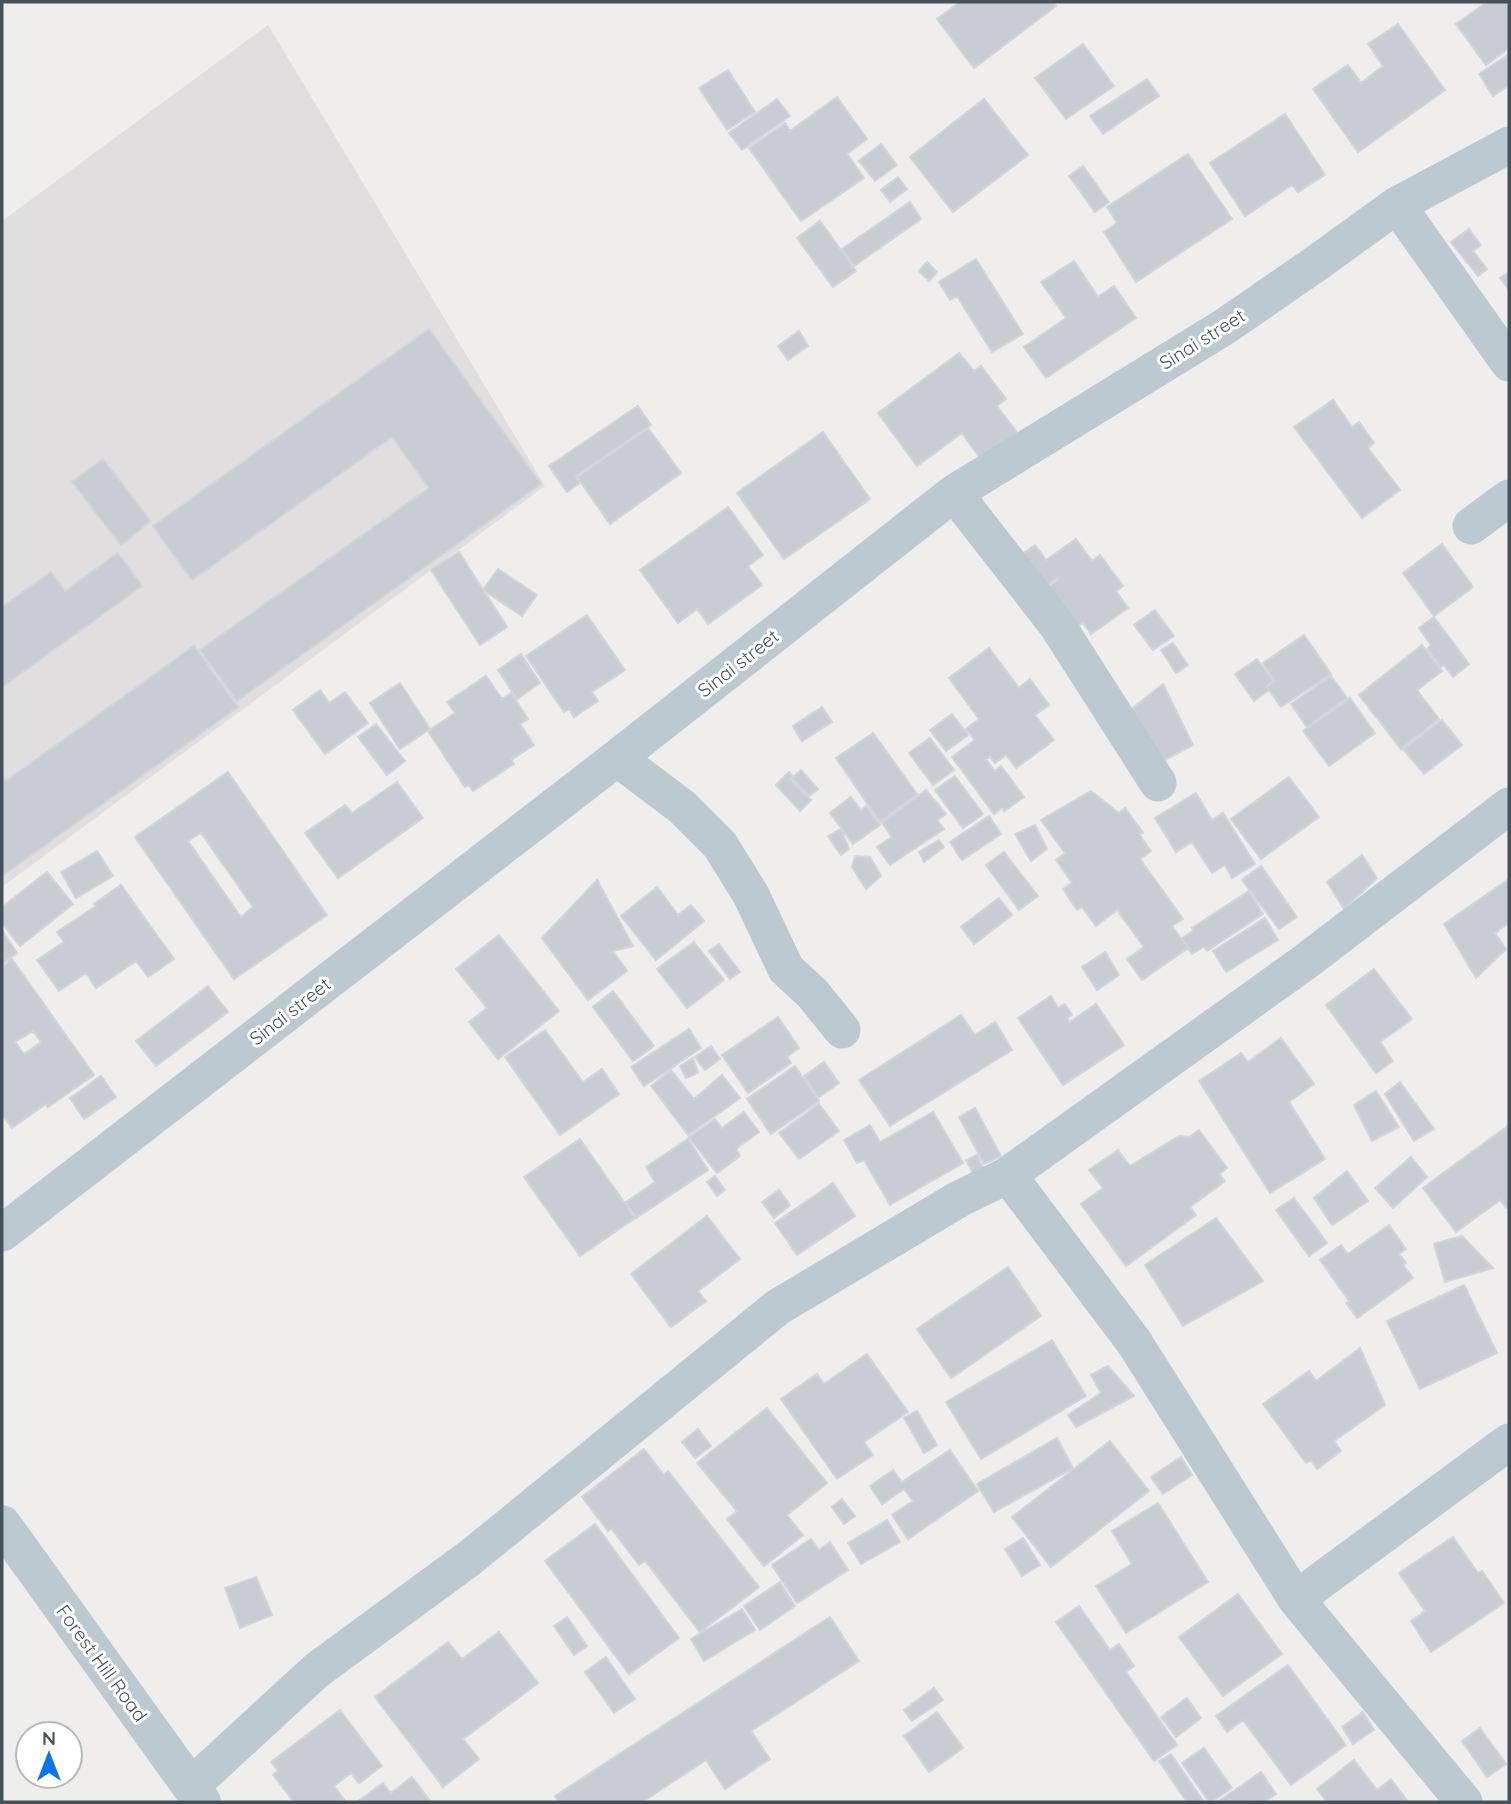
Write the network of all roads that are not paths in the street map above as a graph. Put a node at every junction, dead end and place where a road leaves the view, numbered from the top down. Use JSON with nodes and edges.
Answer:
{"nodes":[{"id":1,"x":1509,"y":145,"type":"edge"},
{"id":2,"x":1397,"y":205,"type":"junction"},
{"id":3,"x":1509,"y":363,"type":"edge"},
{"id":4,"x":954,"y":494,"type":"junction"},
{"id":5,"x":1509,"y":498,"type":"edge"},
{"id":6,"x":1471,"y":526,"type":"dead end"},
{"id":7,"x":617,"y":758,"type":"junction"},
{"id":8,"x":1158,"y":783,"type":"dead end"},
{"id":9,"x":1509,"y":806,"type":"edge"},
{"id":10,"x":842,"y":1030,"type":"dead end"},
{"id":11,"x":1008,"y":1175,"type":"junction"},
{"id":12,"x":2,"y":1233,"type":"edge"},
{"id":13,"x":1509,"y":1442,"type":"edge"},
{"id":14,"x":2,"y":1524,"type":"edge"},
{"id":15,"x":1296,"y":1599,"type":"junction"},
{"id":16,"x":197,"y":1794,"type":"edge"},
{"id":17,"x":1464,"y":1802,"type":"edge"}],
"edges":[{"from":1,"to":2,"type":"street","name":"Sinai street"},
{"from":2,"to":3,"type":"street"},
{"from":2,"to":4,"type":"street","name":"Sinai street"},
{"from":4,"to":7,"type":"street","name":"Sinai street"},
{"from":4,"to":8,"type":"street"},
{"from":5,"to":6,"type":"street"},
{"from":7,"to":10,"type":"street"},
{"from":7,"to":12,"type":"street","name":"Sinai street"},
{"from":9,"to":11,"type":"street"},
{"from":11,"to":15,"type":"street"},
{"from":11,"to":16,"type":"street"},
{"from":13,"to":15,"type":"street"},
{"from":14,"to":16,"type":"street","name":"Forest Hill Road"},
{"from":15,"to":17,"type":"street"}]}
